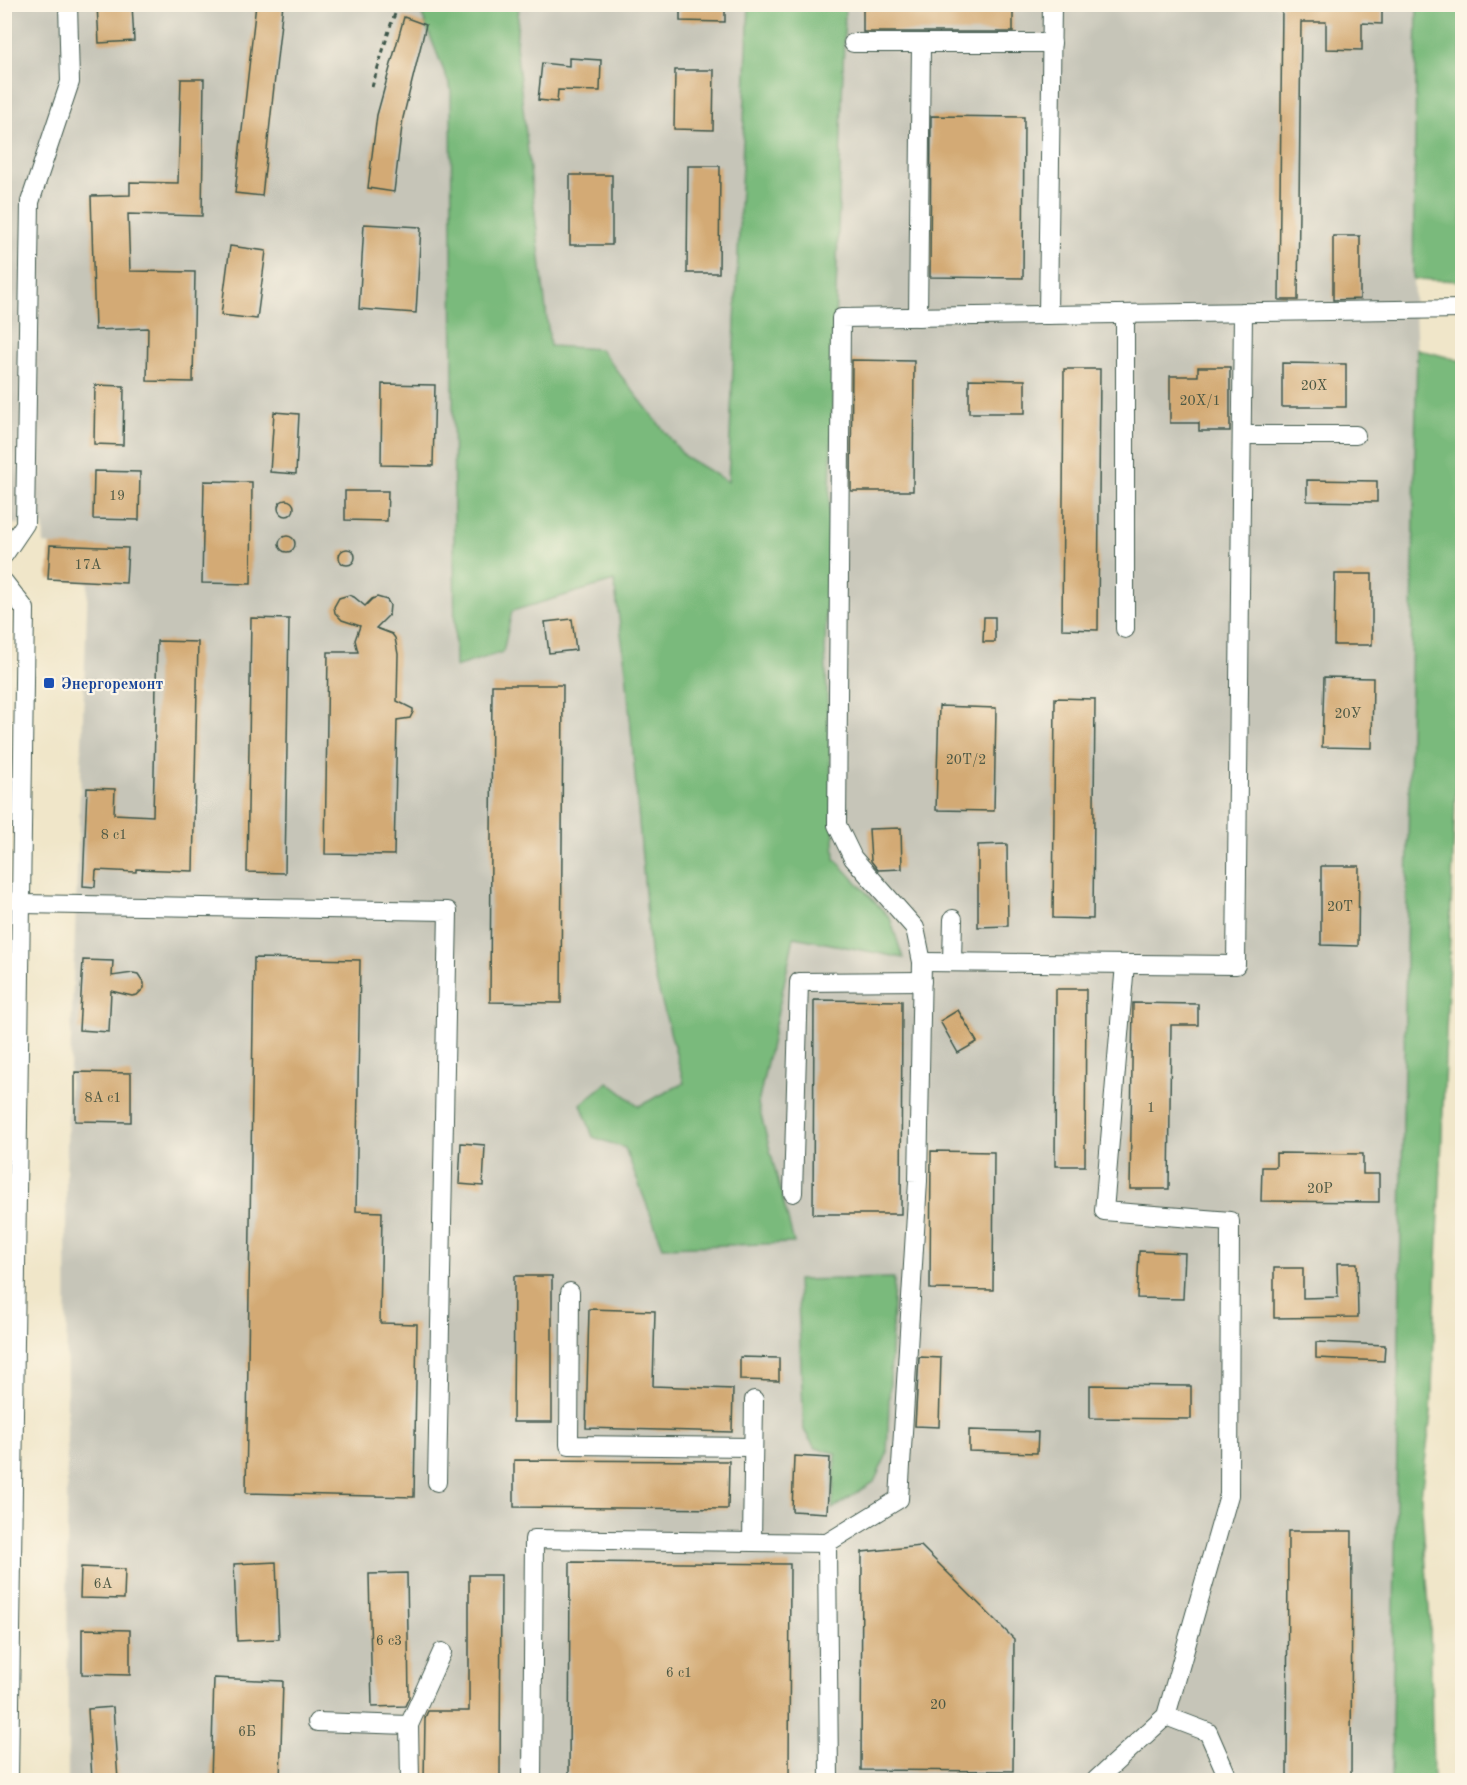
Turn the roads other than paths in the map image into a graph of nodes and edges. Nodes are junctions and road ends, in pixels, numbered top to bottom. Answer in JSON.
{"nodes":[{"id":1,"x":68,"y":4,"type":"edge"},
{"id":2,"x":1052,"y":4,"type":"edge"},
{"id":3,"x":853,"y":43,"type":"dead end"},
{"id":4,"x":921,"y":43,"type":"junction"},
{"id":5,"x":1052,"y":43,"type":"junction"},
{"id":6,"x":1462,"y":309,"type":"edge"},
{"id":7,"x":1243,"y":312,"type":"junction"},
{"id":8,"x":1125,"y":314,"type":"junction"},
{"id":9,"x":1048,"y":315,"type":"junction"},
{"id":10,"x":918,"y":317,"type":"junction"},
{"id":11,"x":1242,"y":435,"type":"junction"},
{"id":12,"x":1356,"y":435,"type":"dead end"},
{"id":13,"x":4,"y":555,"type":"edge"},
{"id":14,"x":4,"y":582,"type":"edge"},
{"id":15,"x":1125,"y":629,"type":"dead end"},
{"id":16,"x":16,"y":914,"type":"edge"},
{"id":17,"x":952,"y":919,"type":"dead end"},
{"id":18,"x":922,"y":962,"type":"junction"},
{"id":19,"x":952,"y":962,"type":"junction"},
{"id":20,"x":1125,"y":964,"type":"junction"},
{"id":21,"x":922,"y":981,"type":"junction"},
{"id":22,"x":793,"y":1192,"type":"dead end"},
{"id":23,"x":10,"y":1285,"type":"edge"},
{"id":24,"x":570,"y":1292,"type":"dead end"},
{"id":25,"x":754,"y":1401,"type":"dead end"},
{"id":26,"x":753,"y":1447,"type":"junction"},
{"id":27,"x":437,"y":1482,"type":"dead end"},
{"id":28,"x":752,"y":1542,"type":"junction"},
{"id":29,"x":827,"y":1543,"type":"junction"},
{"id":30,"x":442,"y":1652,"type":"dead end"},
{"id":31,"x":1166,"y":1716,"type":"junction"},
{"id":32,"x":317,"y":1722,"type":"dead end"},
{"id":33,"x":409,"y":1725,"type":"junction"},
{"id":34,"x":9,"y":1780,"type":"edge"},
{"id":35,"x":410,"y":1780,"type":"edge"},
{"id":36,"x":532,"y":1780,"type":"edge"},
{"id":37,"x":829,"y":1780,"type":"edge"},
{"id":38,"x":1096,"y":1780,"type":"edge"},
{"id":39,"x":1229,"y":1780,"type":"edge"}],
"edges":[{"from":1,"to":13,"type":"street"},
{"from":2,"to":5,"type":"street"},
{"from":3,"to":4,"type":"street"},
{"from":4,"to":5,"type":"street"},
{"from":4,"to":10,"type":"street"},
{"from":5,"to":9,"type":"street"},
{"from":6,"to":7,"type":"street"},
{"from":7,"to":8,"type":"street"},
{"from":7,"to":11,"type":"street"},
{"from":8,"to":9,"type":"street"},
{"from":8,"to":15,"type":"street"},
{"from":9,"to":10,"type":"street"},
{"from":10,"to":18,"type":"street"},
{"from":11,"to":12,"type":"street"},
{"from":11,"to":20,"type":"street"},
{"from":14,"to":16,"type":"street"},
{"from":16,"to":23,"type":"street"},
{"from":16,"to":27,"type":"street"},
{"from":17,"to":19,"type":"street"},
{"from":18,"to":19,"type":"street"},
{"from":18,"to":21,"type":"street"},
{"from":19,"to":20,"type":"street"},
{"from":20,"to":31,"type":"street"},
{"from":21,"to":22,"type":"street"},
{"from":21,"to":29,"type":"street"},
{"from":23,"to":34,"type":"street"},
{"from":24,"to":26,"type":"street"},
{"from":25,"to":26,"type":"street"},
{"from":26,"to":28,"type":"street"},
{"from":28,"to":29,"type":"street"},
{"from":28,"to":36,"type":"street"},
{"from":29,"to":37,"type":"street"},
{"from":30,"to":33,"type":"street"},
{"from":31,"to":38,"type":"street"},
{"from":31,"to":39,"type":"street"},
{"from":32,"to":33,"type":"street"},
{"from":33,"to":35,"type":"street"}]}
